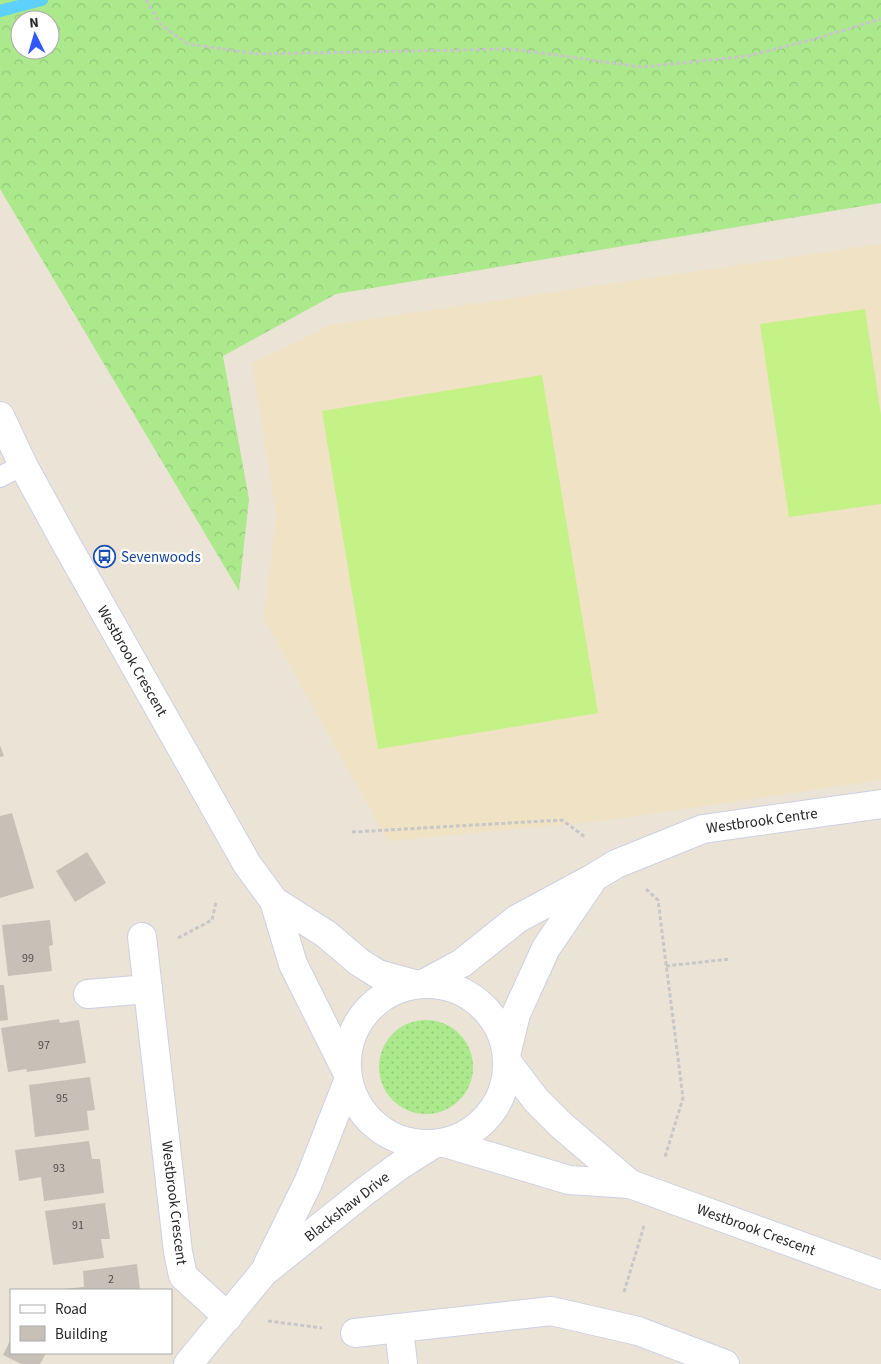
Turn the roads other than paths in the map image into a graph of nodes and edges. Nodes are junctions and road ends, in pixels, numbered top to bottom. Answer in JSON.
{"nodes":[{"id":1,"x":0,"y":416,"type":"edge"},
{"id":2,"x":12,"y":471,"type":"edge"},
{"id":3,"x":881,"y":804,"type":"edge"},
{"id":4,"x":593,"y":878,"type":"junction"},
{"id":5,"x":274,"y":901,"type":"junction"},
{"id":6,"x":143,"y":944,"type":"road end"},
{"id":7,"x":419,"y":984,"type":"junction"},
{"id":8,"x":148,"y":989,"type":"junction"},
{"id":9,"x":88,"y":994,"type":"dead end"},
{"id":10,"x":507,"y":1057,"type":"junction"},
{"id":11,"x":347,"y":1076,"type":"junction"},
{"id":12,"x":438,"y":1144,"type":"junction"},
{"id":13,"x":630,"y":1184,"type":"junction"},
{"id":14,"x":264,"y":1272,"type":"junction"},
{"id":15,"x":881,"y":1275,"type":"edge"},
{"id":16,"x":228,"y":1317,"type":"junction"},
{"id":17,"x":399,"y":1328,"type":"junction"},
{"id":18,"x":354,"y":1333,"type":"road end"},
{"id":19,"x":188,"y":1364,"type":"edge"},
{"id":20,"x":403,"y":1364,"type":"edge"},
{"id":21,"x":725,"y":1364,"type":"edge"}],
"edges":[{"from":1,"to":2,"type":"street","name":"Westbrook Crescent"},
{"from":2,"to":5,"type":"street","name":"Westbrook Crescent"},
{"from":3,"to":4,"type":"street","name":"Westbrook Centre"},
{"from":4,"to":7,"type":"street","name":"Westbrook Centre"},
{"from":4,"to":10,"type":"street","name":"Westbrook Centre"},
{"from":5,"to":7,"type":"street","name":"Westbrook Crescent"},
{"from":5,"to":11,"type":"street","name":"Westbrook Crescent"},
{"from":6,"to":8,"type":"street","name":"Westbrook Crescent"},
{"from":7,"to":10,"type":"street"},
{"from":7,"to":11,"type":"street"},
{"from":8,"to":9,"type":"street"},
{"from":8,"to":16,"type":"street","name":"Westbrook Crescent"},
{"from":10,"to":12,"type":"street"},
{"from":10,"to":13,"type":"street","name":"Westbrook Crescent"},
{"from":11,"to":12,"type":"street"},
{"from":11,"to":14,"type":"street","name":"Blackshaw Drive"},
{"from":12,"to":13,"type":"street","name":"Westbrook Crescent"},
{"from":12,"to":14,"type":"street","name":"Blackshaw Drive"},
{"from":13,"to":15,"type":"street","name":"Westbrook Crescent"},
{"from":14,"to":16,"type":"street","name":"Blackshaw Drive"},
{"from":16,"to":19,"type":"street","name":"Blackshaw Drive"},
{"from":17,"to":18,"type":"street"},
{"from":17,"to":20,"type":"street"},
{"from":17,"to":21,"type":"street"}]}
